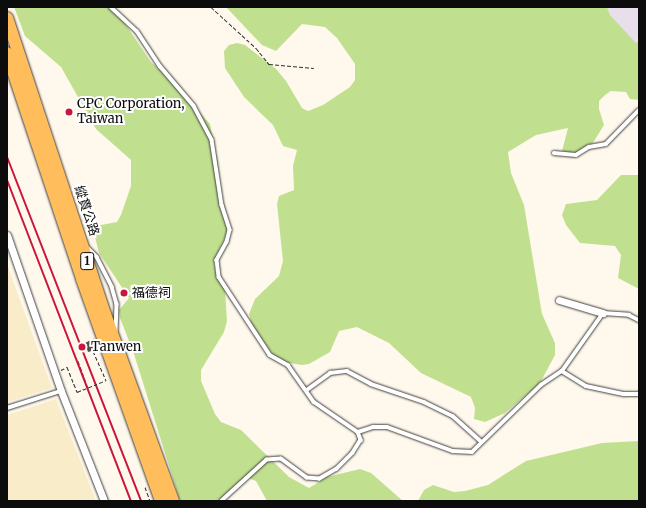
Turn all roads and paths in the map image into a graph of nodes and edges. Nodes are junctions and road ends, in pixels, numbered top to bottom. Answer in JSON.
{"nodes":[{"id":1,"x":111,"y":7,"type":"edge"},
{"id":2,"x":212,"y":7,"type":"edge"},
{"id":3,"x":7,"y":18,"type":"edge"},
{"id":4,"x":7,"y":53,"type":"edge"},
{"id":5,"x":314,"y":68,"type":"dead end"},
{"id":6,"x":639,"y":110,"type":"edge"},
{"id":7,"x":33,"y":114,"type":"junction"},
{"id":8,"x":554,"y":153,"type":"dead end"},
{"id":9,"x":7,"y":235,"type":"edge"},
{"id":10,"x":80,"y":239,"type":"junction"},
{"id":11,"x":559,"y":300,"type":"dead end"},
{"id":12,"x":603,"y":314,"type":"junction"},
{"id":13,"x":101,"y":315,"type":"junction"},
{"id":14,"x":639,"y":320,"type":"edge"},
{"id":15,"x":115,"y":342,"type":"junction"},
{"id":16,"x":93,"y":351,"type":"dead end"},
{"id":17,"x":78,"y":361,"type":"dead end"},
{"id":18,"x":67,"y":367,"type":"dead end"},
{"id":19,"x":562,"y":371,"type":"junction"},
{"id":20,"x":88,"y":388,"type":"junction"},
{"id":21,"x":307,"y":390,"type":"junction"},
{"id":22,"x":61,"y":391,"type":"junction"},
{"id":23,"x":639,"y":394,"type":"edge"},
{"id":24,"x":7,"y":408,"type":"edge"},
{"id":25,"x":358,"y":432,"type":"junction"},
{"id":26,"x":481,"y":441,"type":"junction"},
{"id":27,"x":145,"y":487,"type":"dead end"},
{"id":28,"x":104,"y":501,"type":"edge"},
{"id":29,"x":150,"y":501,"type":"edge"},
{"id":30,"x":161,"y":501,"type":"edge"},
{"id":31,"x":173,"y":501,"type":"edge"},
{"id":32,"x":222,"y":501,"type":"edge"}],
"edges":[{"from":1,"to":21,"type":"lane"},
{"from":2,"to":5,"type":"path"},
{"from":3,"to":7,"type":"main road","name":"縱貫公路","number":"1"},
{"from":4,"to":7,"type":"main road","name":"縱貫公路","number":"1"},
{"from":6,"to":8,"type":"lane"},
{"from":7,"to":10,"type":"main road","name":"縱貫公路","number":"1"},
{"from":7,"to":13,"type":"main road","name":"縱貫公路","number":"1"},
{"from":9,"to":22,"type":"street"},
{"from":10,"to":13,"type":"main road","name":"縱貫公路","number":"1"},
{"from":10,"to":15,"type":"lane"},
{"from":11,"to":12,"type":"street"},
{"from":12,"to":14,"type":"lane"},
{"from":12,"to":19,"type":"lane"},
{"from":13,"to":15,"type":"main road","name":"縱貫公路","number":"1"},
{"from":13,"to":30,"type":"main road","name":"縱貫公路","number":"1"},
{"from":15,"to":31,"type":"main road","name":"縱貫公路","number":"1"},
{"from":16,"to":20,"type":"path","bridge":true},
{"from":17,"to":20,"type":"path"},
{"from":18,"to":20,"type":"path","bridge":true},
{"from":19,"to":23,"type":"lane"},
{"from":19,"to":26,"type":"lane"},
{"from":21,"to":25,"type":"lane"},
{"from":21,"to":26,"type":"lane"},
{"from":22,"to":24,"type":"lane"},
{"from":22,"to":28,"type":"street"},
{"from":25,"to":26,"type":"lane"},
{"from":25,"to":32,"type":"lane"},
{"from":27,"to":29,"type":"path"}]}
